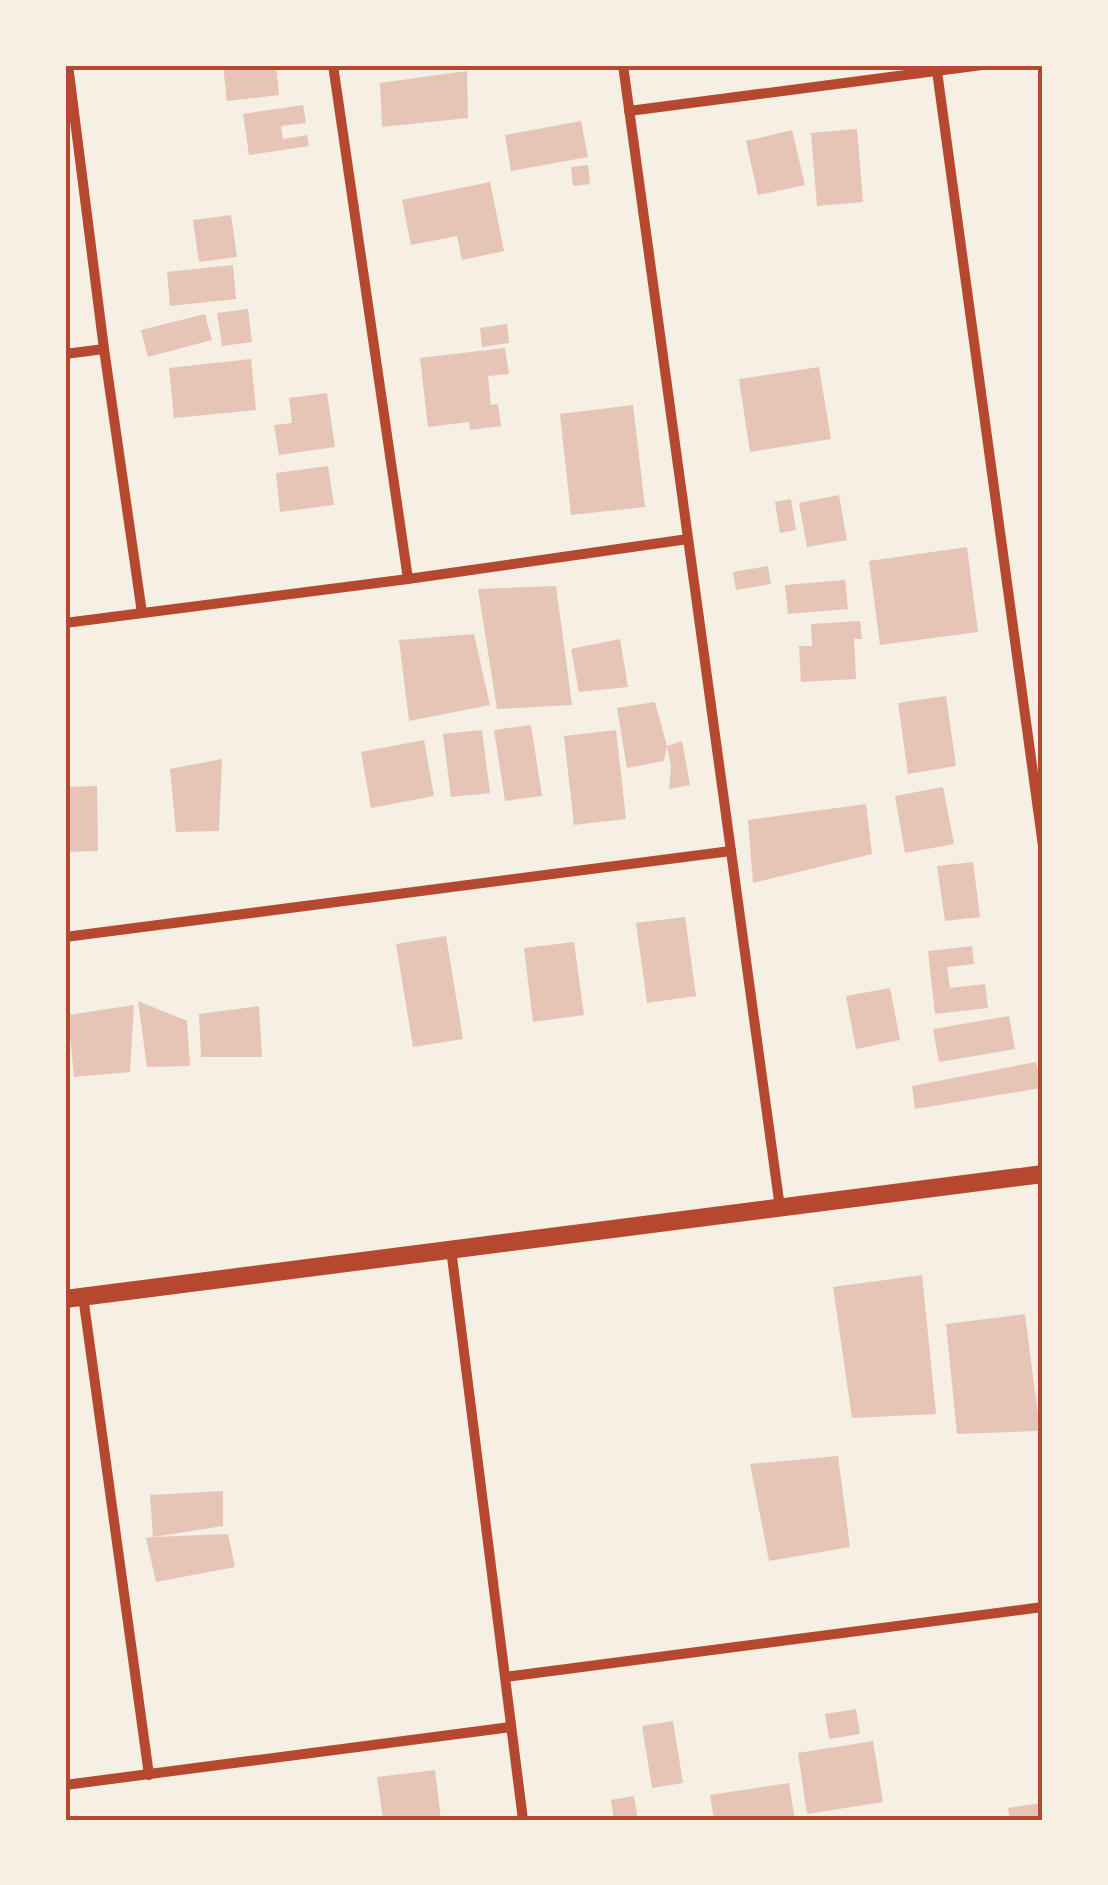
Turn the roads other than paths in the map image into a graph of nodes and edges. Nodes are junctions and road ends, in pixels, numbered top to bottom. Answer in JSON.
{"nodes":[{"id":1,"x":68,"y":65,"type":"edge"},
{"id":2,"x":333,"y":65,"type":"edge"},
{"id":3,"x":623,"y":65,"type":"edge"},
{"id":4,"x":982,"y":65,"type":"edge"},
{"id":5,"x":938,"y":71,"type":"junction"},
{"id":6,"x":629,"y":111,"type":"junction"},
{"id":7,"x":104,"y":349,"type":"junction"},
{"id":8,"x":65,"y":354,"type":"edge"},
{"id":9,"x":688,"y":539,"type":"junction"},
{"id":10,"x":408,"y":580,"type":"junction"},
{"id":11,"x":142,"y":613,"type":"junction"},
{"id":12,"x":65,"y":623,"type":"edge"},
{"id":13,"x":1043,"y":846,"type":"edge"},
{"id":14,"x":731,"y":851,"type":"junction"},
{"id":15,"x":65,"y":936,"type":"edge"},
{"id":16,"x":1043,"y":1174,"type":"edge"},
{"id":17,"x":780,"y":1208,"type":"junction"},
{"id":18,"x":451,"y":1249,"type":"junction"},
{"id":19,"x":74,"y":1298,"type":"edge"},
{"id":20,"x":1043,"y":1607,"type":"edge"},
{"id":21,"x":505,"y":1677,"type":"junction"},
{"id":22,"x":511,"y":1727,"type":"junction"},
{"id":23,"x":148,"y":1774,"type":"junction"},
{"id":24,"x":65,"y":1786,"type":"edge"},
{"id":25,"x":523,"y":1820,"type":"edge"}],
"edges":[{"from":1,"to":7,"type":"street"},
{"from":2,"to":10,"type":"street"},
{"from":3,"to":6,"type":"street"},
{"from":4,"to":5,"type":"street"},
{"from":5,"to":6,"type":"street"},
{"from":5,"to":13,"type":"street"},
{"from":6,"to":9,"type":"street"},
{"from":7,"to":8,"type":"street"},
{"from":7,"to":11,"type":"street"},
{"from":9,"to":10,"type":"street"},
{"from":9,"to":14,"type":"street"},
{"from":10,"to":11,"type":"street"},
{"from":11,"to":12,"type":"street"},
{"from":14,"to":15,"type":"street"},
{"from":14,"to":17,"type":"street"},
{"from":16,"to":17,"type":"street"},
{"from":17,"to":18,"type":"street"},
{"from":18,"to":19,"type":"street"},
{"from":18,"to":21,"type":"street"},
{"from":19,"to":23,"type":"street"},
{"from":20,"to":21,"type":"street"},
{"from":21,"to":22,"type":"street"},
{"from":22,"to":23,"type":"street"},
{"from":22,"to":25,"type":"street"},
{"from":23,"to":24,"type":"street"}]}
